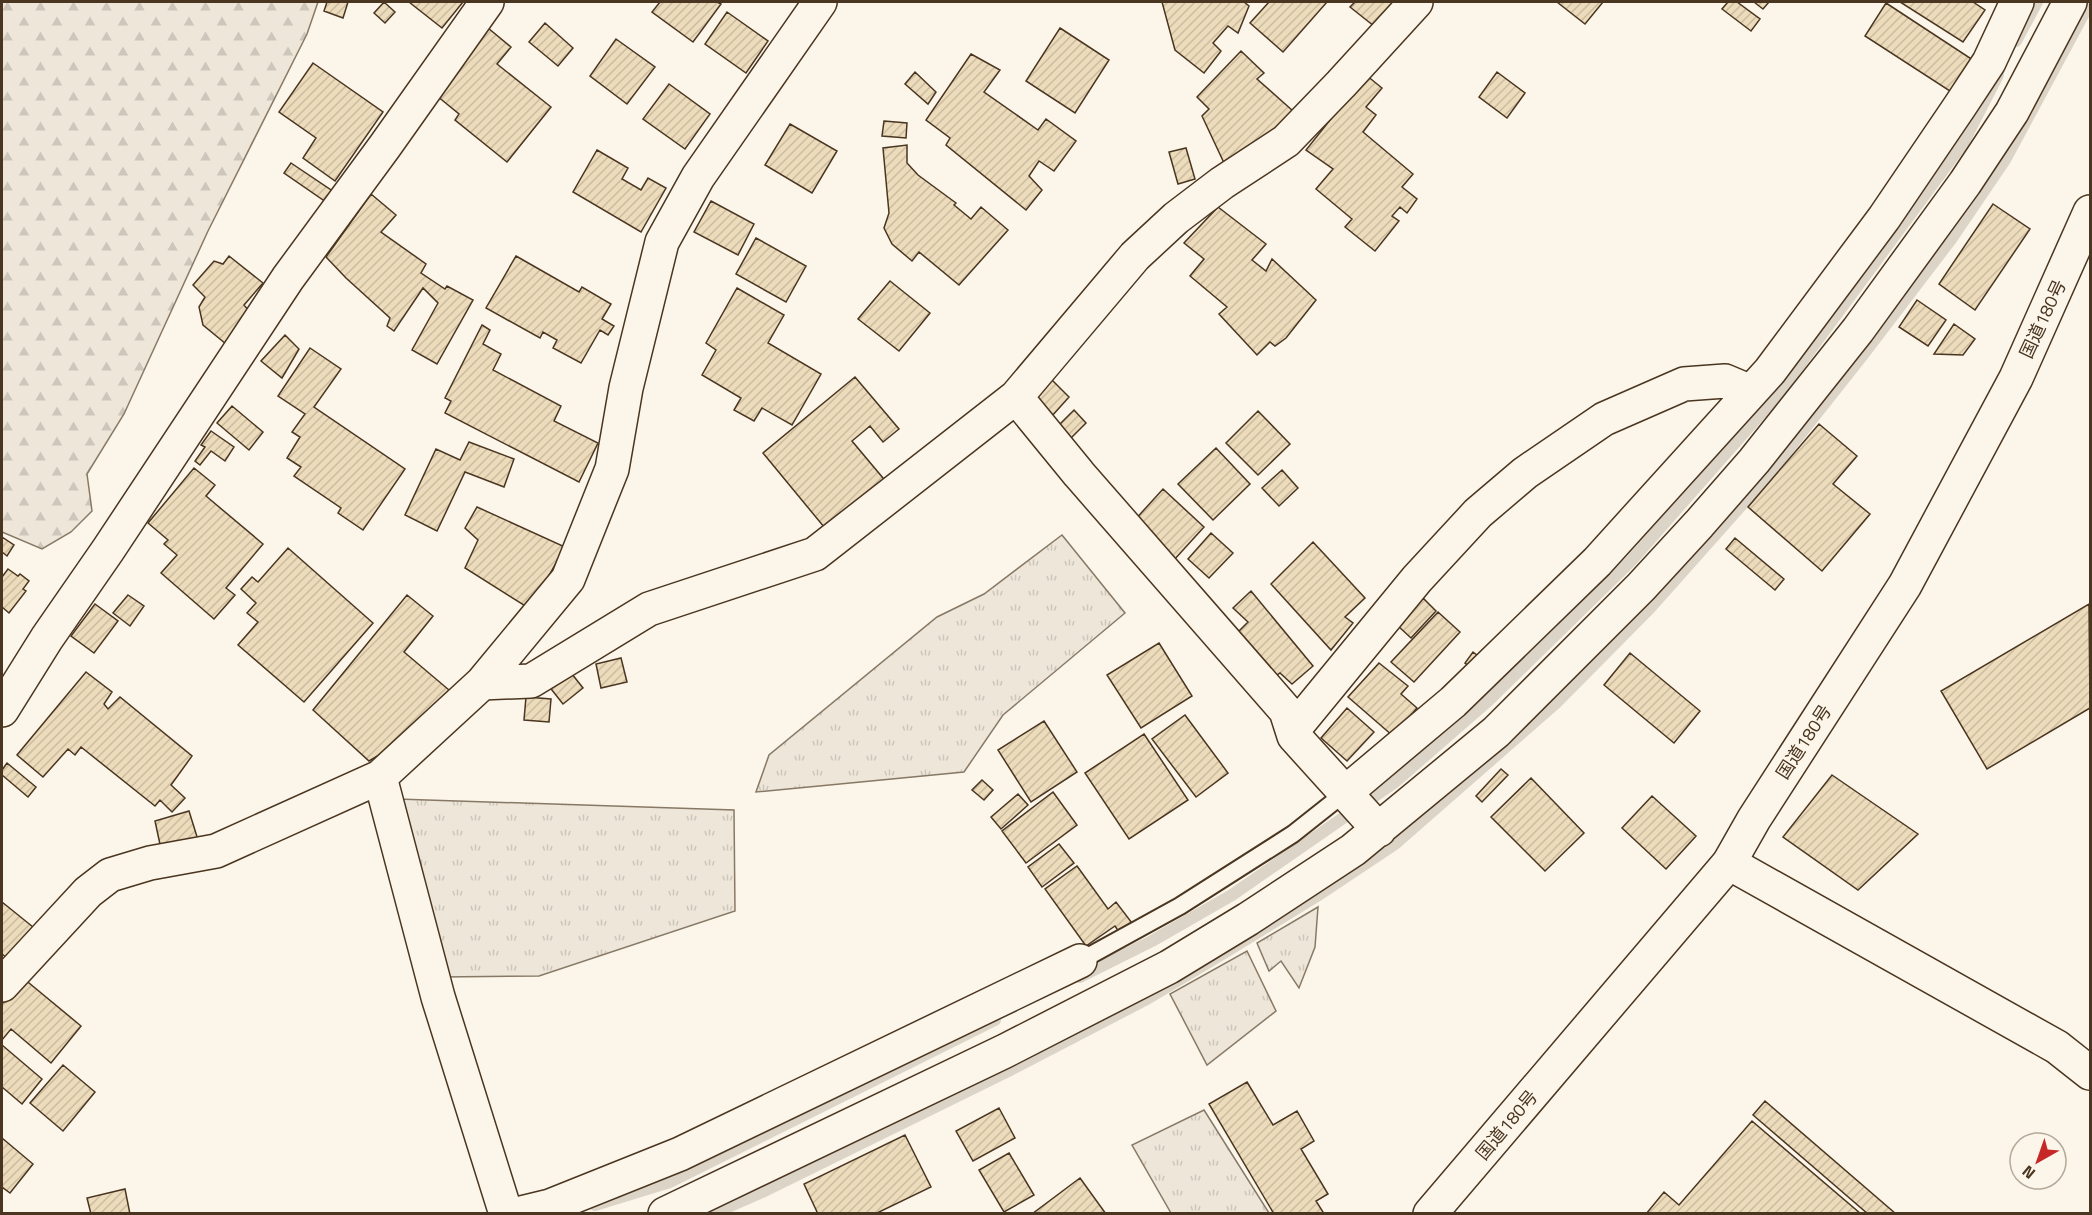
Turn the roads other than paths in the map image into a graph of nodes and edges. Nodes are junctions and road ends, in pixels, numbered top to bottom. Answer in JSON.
{"nodes":[{"id":1,"x":487,"y":2,"type":"edge"},
{"id":2,"x":819,"y":2,"type":"edge"},
{"id":3,"x":1416,"y":2,"type":"edge"},
{"id":4,"x":2017,"y":2,"type":"edge"},
{"id":5,"x":2076,"y":10,"type":"edge"},
{"id":6,"x":2091,"y":212,"type":"edge"},
{"id":7,"x":1751,"y":392,"type":"junction"},
{"id":8,"x":1016,"y":397,"type":"junction"},
{"id":9,"x":482,"y":683,"type":"junction"},
{"id":10,"x":2,"y":710,"type":"edge"},
{"id":11,"x":1293,"y":729,"type":"junction"},
{"id":12,"x":380,"y":777,"type":"junction"},
{"id":13,"x":1361,"y":810,"type":"junction"},
{"id":14,"x":1729,"y":864,"type":"junction"},
{"id":15,"x":1080,"y":961,"type":"joint"},
{"id":16,"x":2,"y":985,"type":"edge"},
{"id":17,"x":2091,"y":1073,"type":"edge"},
{"id":18,"x":506,"y":1214,"type":"edge"},
{"id":19,"x":517,"y":1214,"type":"edge"},
{"id":20,"x":665,"y":1214,"type":"edge"},
{"id":21,"x":1430,"y":1214,"type":"edge"}],
"edges":[{"from":1,"to":10,"type":"main road"},
{"from":2,"to":9,"type":"main road"},
{"from":3,"to":8,"type":"main road"},
{"from":4,"to":7,"type":"main road"},
{"from":5,"to":13,"type":"main road"},
{"from":6,"to":14,"type":"main road","name":"国道180号"},
{"from":7,"to":11,"type":"main road"},
{"from":7,"to":13,"type":"main road"},
{"from":8,"to":9,"type":"main road"},
{"from":8,"to":11,"type":"main road"},
{"from":9,"to":12,"type":"main road"},
{"from":11,"to":13,"type":"main road"},
{"from":12,"to":16,"type":"main road"},
{"from":12,"to":18,"type":"main road"},
{"from":13,"to":15,"type":"lane"},
{"from":13,"to":20,"type":"main road"},
{"from":14,"to":17,"type":"main road"},
{"from":14,"to":21,"type":"main road","name":"国道180号"},
{"from":15,"to":19,"type":"main road"}]}
